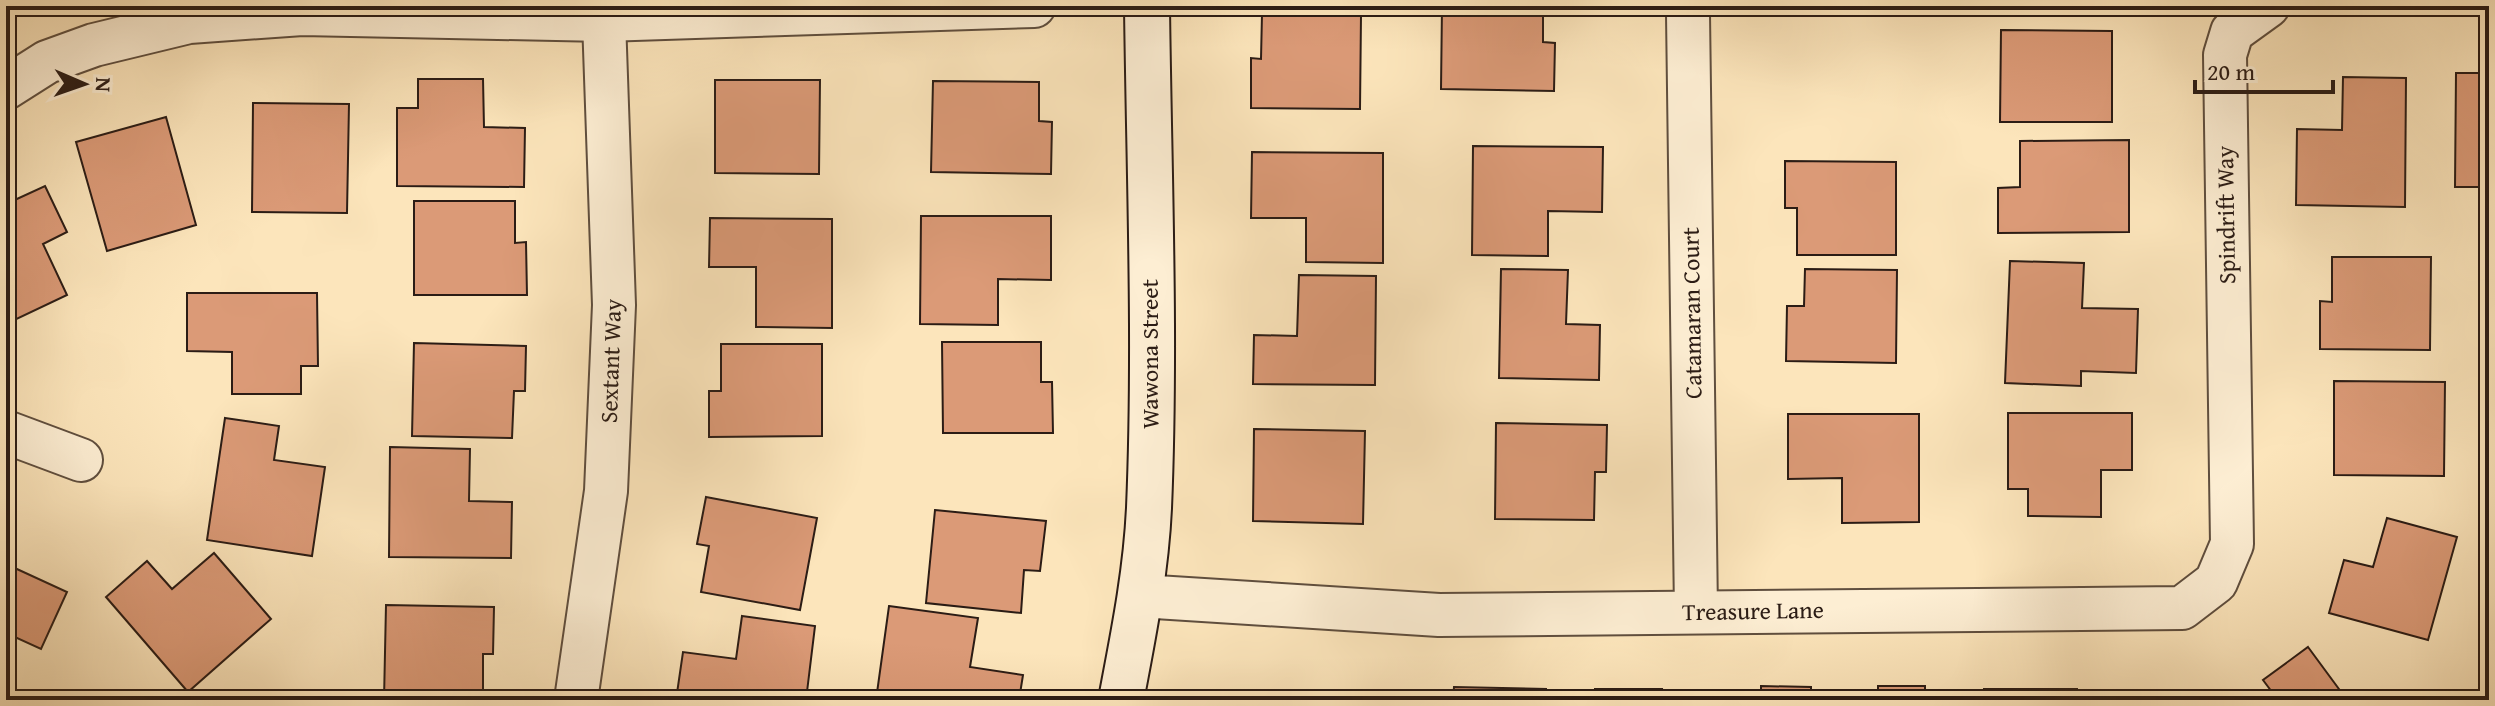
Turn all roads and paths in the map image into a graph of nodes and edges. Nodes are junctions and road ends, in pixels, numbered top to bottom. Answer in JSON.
{"nodes":[{"id":1,"x":1034,"y":6,"type":"edge"},
{"id":2,"x":1147,"y":6,"type":"edge"},
{"id":3,"x":2268,"y":6,"type":"edge"},
{"id":4,"x":1688,"y":14,"type":"dead end"},
{"id":5,"x":604,"y":20,"type":"junction"},
{"id":6,"x":6,"y":88,"type":"edge"},
{"id":7,"x":6,"y":432,"type":"edge"},
{"id":8,"x":2230,"y":443,"type":"joint"},
{"id":9,"x":81,"y":460,"type":"dead end"},
{"id":10,"x":1140,"y":596,"type":"junction"},
{"id":11,"x":1696,"y":612,"type":"junction"},
{"id":12,"x":576,"y":700,"type":"edge"},
{"id":13,"x":1121,"y":700,"type":"edge"}],
"edges":[{"from":1,"to":5,"type":"street"},
{"from":2,"to":10,"type":"street","name":"Wawona Street"},
{"from":3,"to":8,"type":"street","name":"Spindrift Way"},
{"from":4,"to":11,"type":"street","name":"Catamaran Court"},
{"from":5,"to":6,"type":"street"},
{"from":5,"to":12,"type":"street","name":"Sextant Way"},
{"from":7,"to":9,"type":"street"},
{"from":8,"to":11,"type":"street","name":"Treasure Lane"},
{"from":10,"to":11,"type":"street","name":"Treasure Lane"},
{"from":10,"to":13,"type":"street","name":"Wawona Street"}]}
